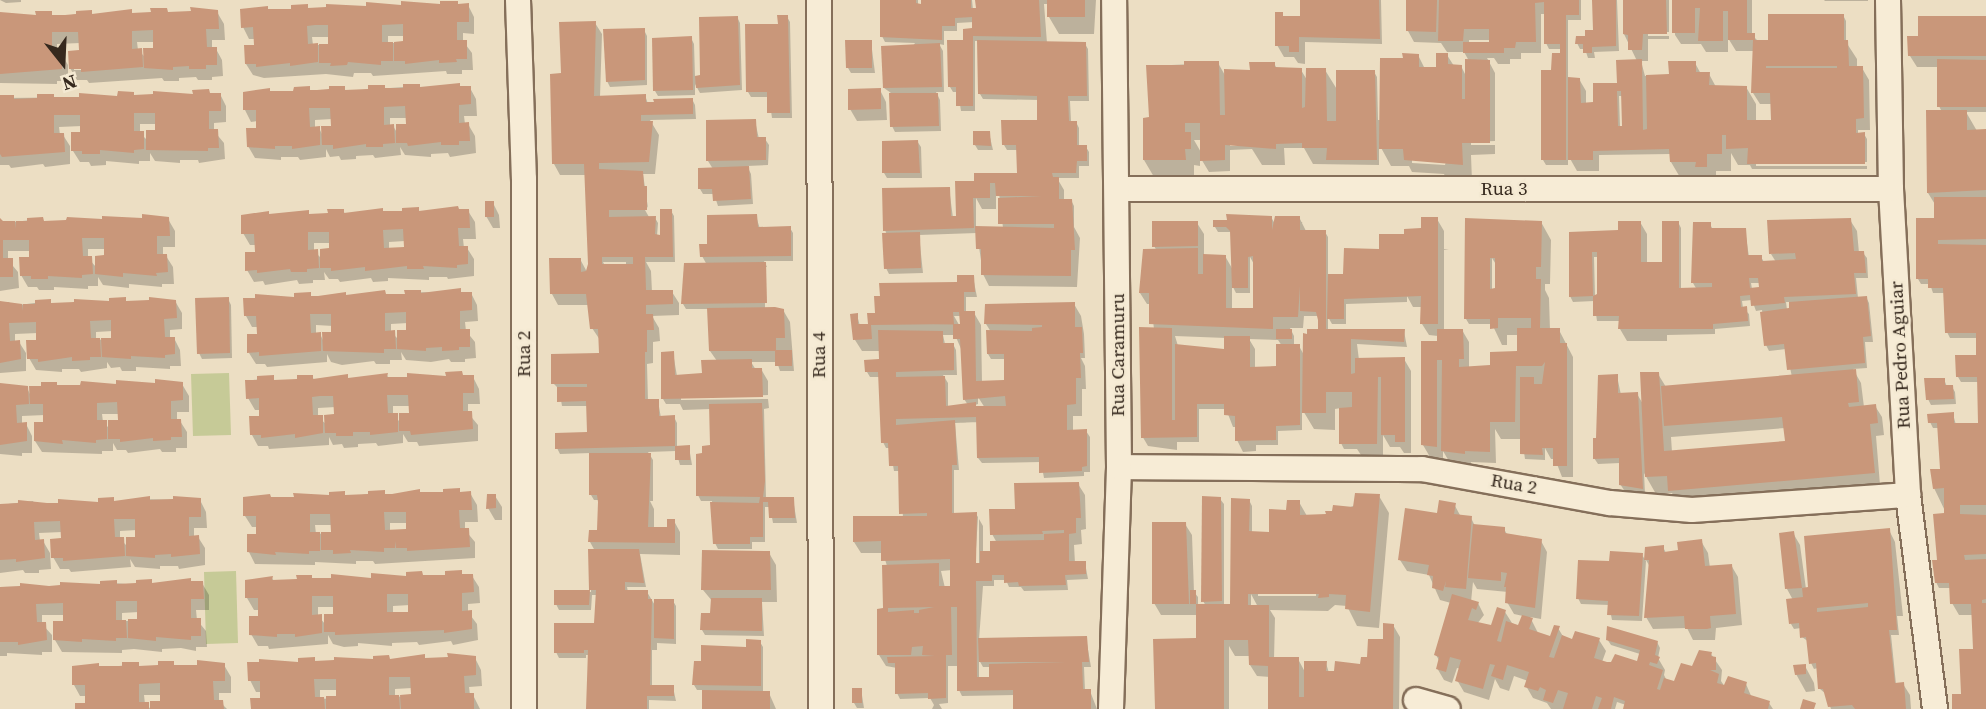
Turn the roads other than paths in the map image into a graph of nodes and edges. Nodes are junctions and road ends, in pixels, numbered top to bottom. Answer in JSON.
{"nodes":[{"id":1,"x":518,"y":0,"type":"edge"},
{"id":2,"x":819,"y":0,"type":"edge"},
{"id":3,"x":1114,"y":0,"type":"edge"},
{"id":4,"x":1888,"y":0,"type":"edge"},
{"id":5,"x":1117,"y":189,"type":"junction"},
{"id":6,"x":1891,"y":189,"type":"junction"},
{"id":7,"x":1119,"y":467,"type":"junction"},
{"id":8,"x":1908,"y":495,"type":"junction"},
{"id":9,"x":1416,"y":700,"type":"dead end"},
{"id":10,"x":524,"y":709,"type":"edge"},
{"id":11,"x":821,"y":709,"type":"edge"},
{"id":12,"x":1111,"y":709,"type":"edge"},
{"id":13,"x":1448,"y":709,"type":"edge"},
{"id":14,"x":1935,"y":709,"type":"edge"}],
"edges":[{"from":1,"to":10,"type":"street","name":"Rua 2"},
{"from":2,"to":11,"type":"street","name":"Rua 4"},
{"from":3,"to":5,"type":"street","name":"Rua Caramuru"},
{"from":4,"to":6,"type":"street","name":"Rua Pedro Aguiar"},
{"from":5,"to":6,"type":"street","name":"Rua 3"},
{"from":5,"to":7,"type":"street","name":"Rua Caramuru"},
{"from":6,"to":8,"type":"street","name":"Rua Pedro Aguiar"},
{"from":7,"to":8,"type":"street","name":"Rua 2"},
{"from":7,"to":12,"type":"street","name":"Rua Caramuru"},
{"from":8,"to":14,"type":"street","name":"Rua Pedro Aguiar"},
{"from":9,"to":13,"type":"street"}]}
